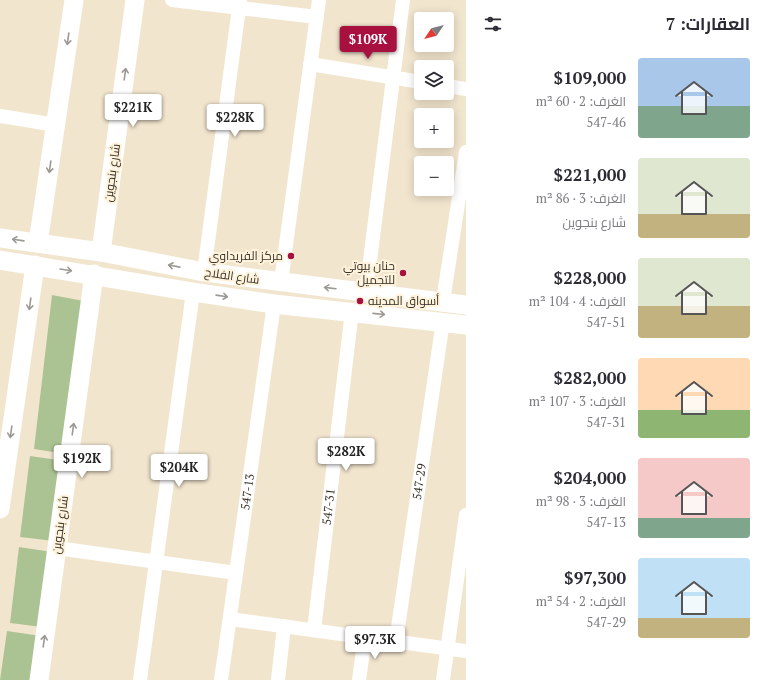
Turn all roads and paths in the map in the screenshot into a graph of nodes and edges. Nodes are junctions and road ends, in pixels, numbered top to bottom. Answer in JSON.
{"nodes":[{"id":1,"x":74,"y":0,"type":"edge"},
{"id":2,"x":136,"y":0,"type":"edge"},
{"id":3,"x":172,"y":0,"type":"edge"},
{"id":4,"x":319,"y":0,"type":"edge"},
{"id":5,"x":403,"y":0,"type":"edge"},
{"id":6,"x":239,"y":4,"type":"edge"},
{"id":7,"x":317,"y":17,"type":"junction"},
{"id":8,"x":310,"y":64,"type":"junction"},
{"id":9,"x":393,"y":77,"type":"junction"},
{"id":10,"x":414,"y":81,"type":"edge"},
{"id":11,"x":454,"y":87,"type":"edge"},
{"id":12,"x":466,"y":89,"type":"edge"},
{"id":13,"x":0,"y":116,"type":"edge"},
{"id":14,"x":56,"y":125,"type":"junction"},
{"id":15,"x":466,"y":152,"type":"edge"},
{"id":16,"x":464,"y":181,"type":"edge"},
{"id":17,"x":0,"y":238,"type":"edge"},
{"id":18,"x":38,"y":243,"type":"junction"},
{"id":19,"x":101,"y":252,"type":"junction"},
{"id":20,"x":0,"y":260,"type":"edge"},
{"id":21,"x":35,"y":265,"type":"junction"},
{"id":22,"x":204,"y":272,"type":"junction"},
{"id":23,"x":94,"y":274,"type":"junction"},
{"id":24,"x":281,"y":282,"type":"junction"},
{"id":25,"x":193,"y":292,"type":"junction"},
{"id":26,"x":366,"y":292,"type":"junction"},
{"id":27,"x":443,"y":301,"type":"junction"},
{"id":28,"x":274,"y":304,"type":"junction"},
{"id":29,"x":466,"y":305,"type":"edge"},
{"id":30,"x":352,"y":311,"type":"junction"},
{"id":31,"x":443,"y":321,"type":"junction"},
{"id":32,"x":466,"y":325,"type":"edge"},
{"id":33,"x":0,"y":509,"type":"edge"},
{"id":34,"x":466,"y":515,"type":"edge"},
{"id":35,"x":57,"y":548,"type":"junction"},
{"id":36,"x":156,"y":564,"type":"junction"},
{"id":37,"x":236,"y":574,"type":"junction"},
{"id":38,"x":230,"y":619,"type":"junction"},
{"id":39,"x":284,"y":626,"type":"junction"},
{"id":40,"x":314,"y":630,"type":"junction"},
{"id":41,"x":364,"y":637,"type":"junction"},
{"id":42,"x":396,"y":642,"type":"junction"},
{"id":43,"x":447,"y":648,"type":"junction"},
{"id":44,"x":466,"y":651,"type":"edge"},
{"id":45,"x":39,"y":680,"type":"edge"},
{"id":46,"x":140,"y":680,"type":"edge"},
{"id":47,"x":221,"y":680,"type":"edge"},
{"id":48,"x":278,"y":680,"type":"edge"},
{"id":49,"x":360,"y":680,"type":"edge"},
{"id":50,"x":443,"y":680,"type":"edge"}],
"edges":[{"from":1,"to":14,"type":"street","one_way":true},
{"from":19,"to":2,"type":"street","name":"شارع بنجوين","one_way":true},
{"from":3,"to":6,"type":"street"},
{"from":4,"to":7,"type":"street"},
{"from":5,"to":9,"type":"street"},
{"from":6,"to":7,"type":"street"},
{"from":6,"to":22,"type":"street"},
{"from":7,"to":8,"type":"street"},
{"from":8,"to":9,"type":"street"},
{"from":8,"to":24,"type":"street"},
{"from":9,"to":10,"type":"street"},
{"from":9,"to":26,"type":"street"},
{"from":11,"to":12,"type":"street"},
{"from":13,"to":14,"type":"street"},
{"from":14,"to":18,"type":"street","one_way":true},
{"from":15,"to":16,"type":"street"},
{"from":16,"to":27,"type":"street"},
{"from":18,"to":17,"type":"street","name":"شارع الفلاح","one_way":true},
{"from":18,"to":19,"type":"street","name":"شارع الفلاح"},
{"from":22,"to":19,"type":"street","name":"شارع الفلاح","one_way":true},
{"from":20,"to":21,"type":"street","name":"شارع الفلاح"},
{"from":21,"to":23,"type":"street","name":"شارع الفلاح","one_way":true},
{"from":21,"to":33,"type":"street","one_way":true},
{"from":22,"to":24,"type":"street","name":"شارع الفلاح"},
{"from":23,"to":25,"type":"street","name":"شارع الفلاح"},
{"from":35,"to":23,"type":"street","name":"شارع بنجوين","one_way":true},
{"from":26,"to":24,"type":"street","name":"شارع الفلاح","one_way":true},
{"from":25,"to":28,"type":"street","name":"شارع الفلاح","one_way":true},
{"from":25,"to":36,"type":"street"},
{"from":26,"to":27,"type":"street","name":"شارع الفلاح"},
{"from":27,"to":29,"type":"street","name":"شارع الفلاح"},
{"from":28,"to":30,"type":"street","name":"شارع الفلاح"},
{"from":28,"to":37,"type":"street","name":"547-13"},
{"from":30,"to":31,"type":"street","name":"شارع الفلاح","one_way":true},
{"from":30,"to":40,"type":"street","name":"547-31"},
{"from":31,"to":32,"type":"street","name":"شارع الفلاح"},
{"from":31,"to":42,"type":"street","name":"547-29"},
{"from":34,"to":43,"type":"street"},
{"from":35,"to":36,"type":"street"},
{"from":45,"to":35,"type":"street","name":"شارع بنجوين","one_way":true},
{"from":36,"to":37,"type":"street"},
{"from":36,"to":46,"type":"street"},
{"from":37,"to":38,"type":"street","name":"547-13"},
{"from":38,"to":39,"type":"street"},
{"from":38,"to":47,"type":"street","name":"547-13"},
{"from":39,"to":40,"type":"street"},
{"from":39,"to":48,"type":"street"},
{"from":40,"to":41,"type":"street"},
{"from":41,"to":42,"type":"street"},
{"from":41,"to":49,"type":"street"},
{"from":42,"to":43,"type":"street"},
{"from":43,"to":44,"type":"street"},
{"from":43,"to":50,"type":"street"}]}
